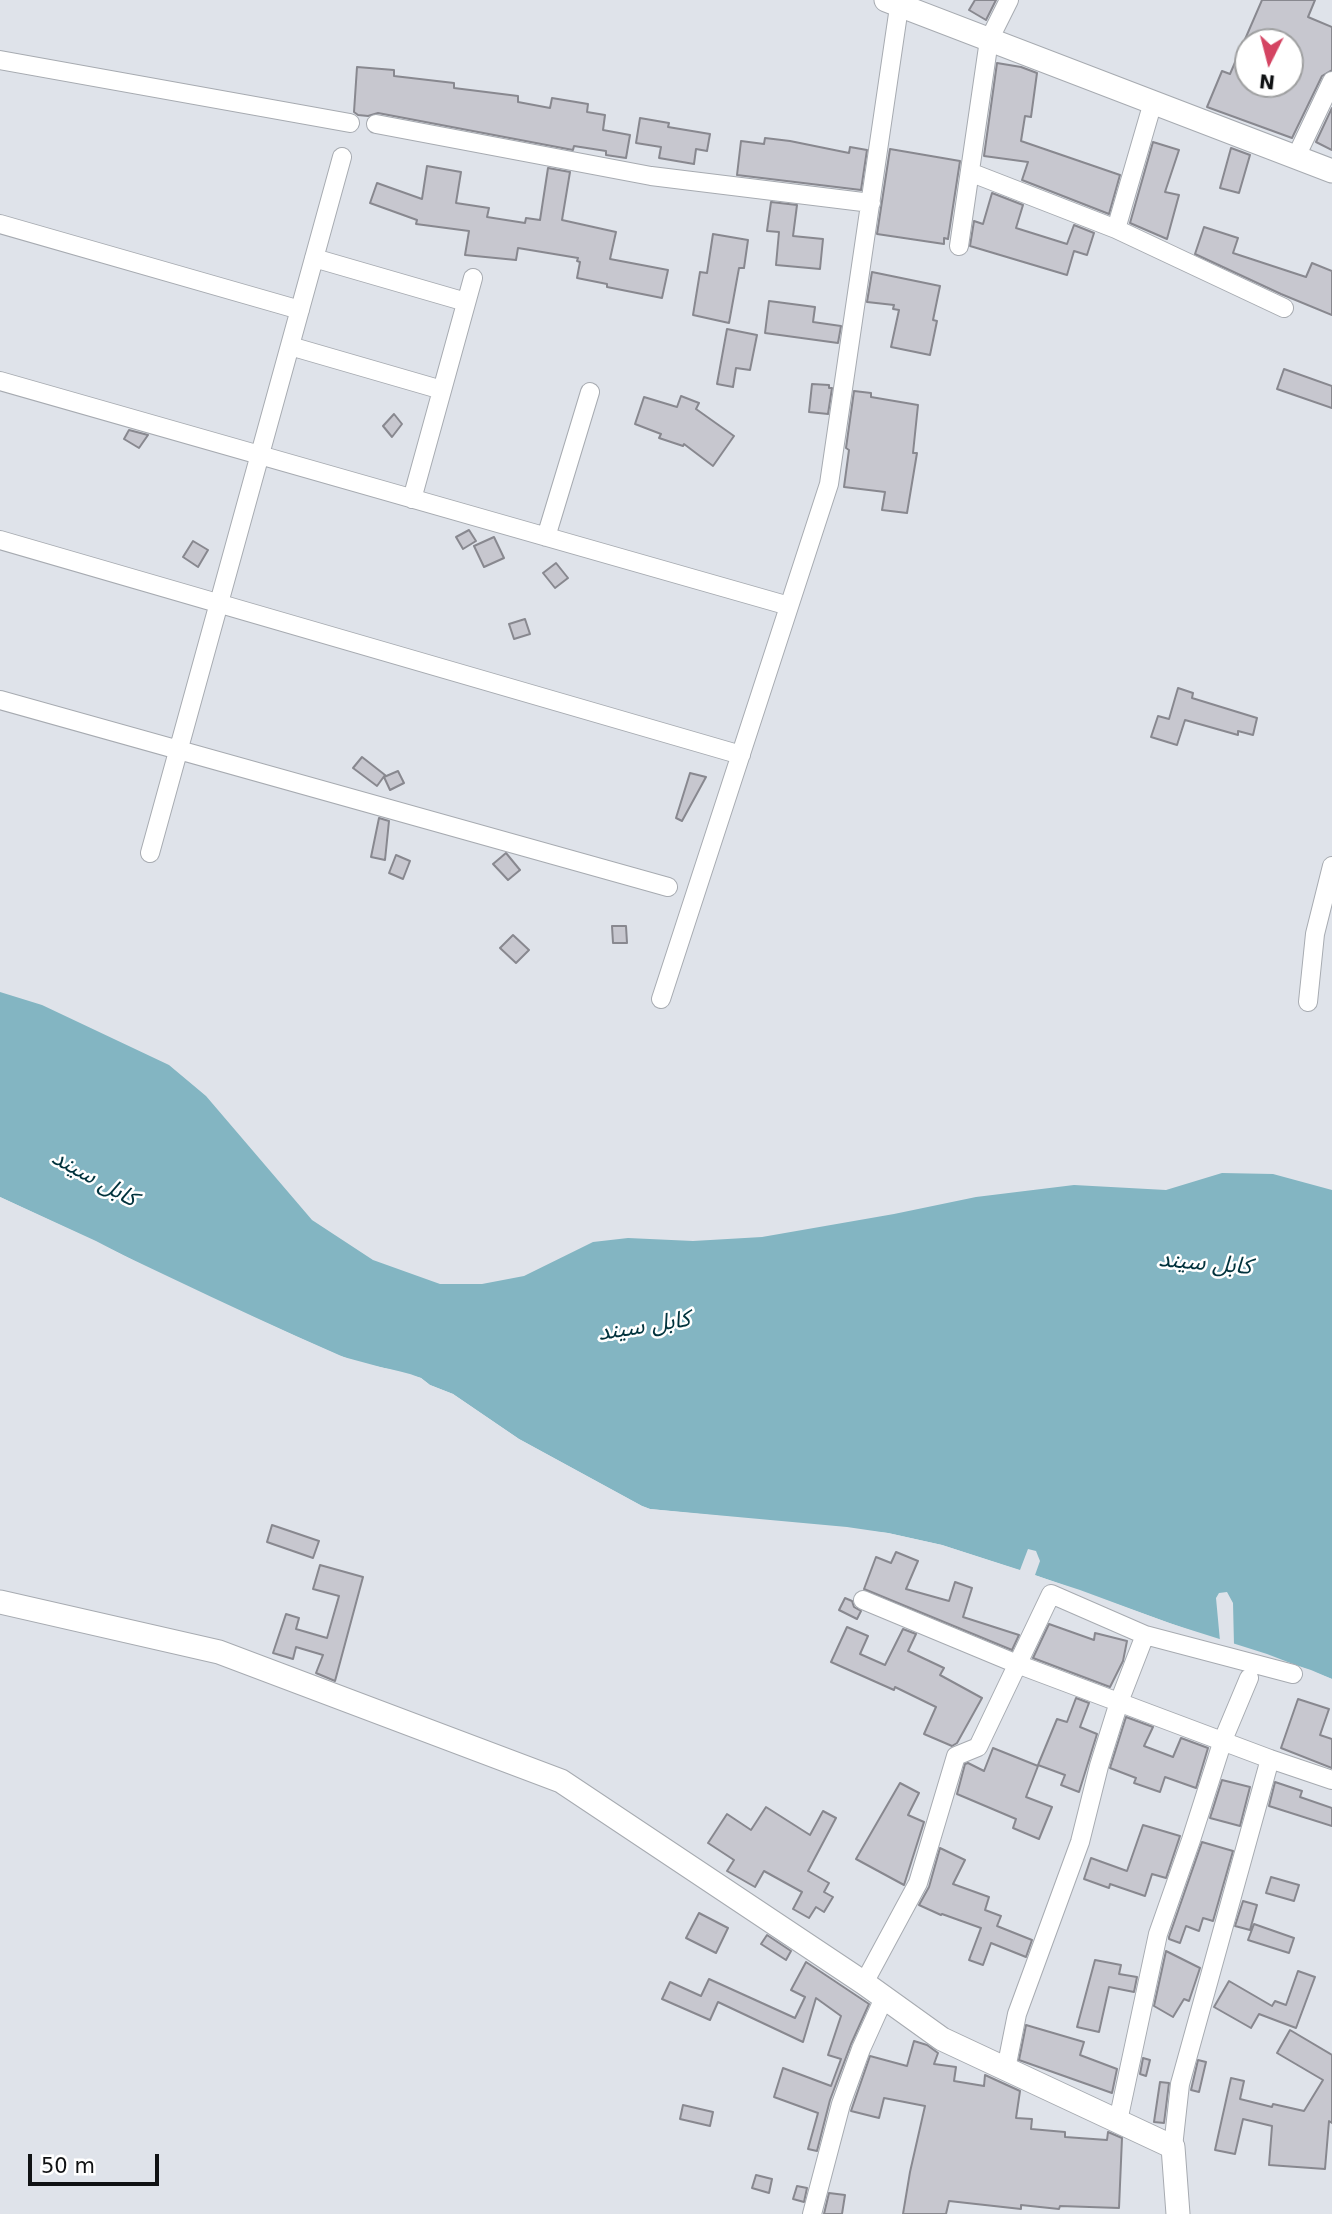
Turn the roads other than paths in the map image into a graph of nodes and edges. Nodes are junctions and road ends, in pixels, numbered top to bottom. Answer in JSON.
{"nodes":[{"id":1,"x":1009,"y":0,"type":"edge"},
{"id":2,"x":893,"y":4,"type":"edge"},
{"id":3,"x":989,"y":40,"type":"junction"},
{"id":4,"x":0,"y":60,"type":"edge"},
{"id":5,"x":1332,"y":81,"type":"edge"},
{"id":6,"x":1153,"y":102,"type":"junction"},
{"id":7,"x":350,"y":123,"type":"dead end"},
{"id":8,"x":376,"y":124,"type":"dead end"},
{"id":9,"x":342,"y":157,"type":"dead end"},
{"id":10,"x":1296,"y":157,"type":"junction"},
{"id":11,"x":1332,"y":171,"type":"edge"},
{"id":12,"x":972,"y":173,"type":"junction"},
{"id":13,"x":871,"y":203,"type":"junction"},
{"id":14,"x":0,"y":224,"type":"edge"},
{"id":15,"x":1116,"y":229,"type":"junction"},
{"id":16,"x":959,"y":246,"type":"dead end"},
{"id":17,"x":314,"y":258,"type":"junction"},
{"id":18,"x":473,"y":278,"type":"dead end"},
{"id":19,"x":466,"y":302,"type":"junction"},
{"id":20,"x":1284,"y":308,"type":"dead end"},
{"id":21,"x":300,"y":310,"type":"junction"},
{"id":22,"x":290,"y":346,"type":"junction"},
{"id":23,"x":0,"y":381,"type":"edge"},
{"id":24,"x":442,"y":390,"type":"junction"},
{"id":25,"x":590,"y":392,"type":"dead end"},
{"id":26,"x":260,"y":455,"type":"junction"},
{"id":27,"x":412,"y":499,"type":"junction"},
{"id":28,"x":546,"y":537,"type":"junction"},
{"id":29,"x":0,"y":540,"type":"edge"},
{"id":30,"x":219,"y":603,"type":"junction"},
{"id":31,"x":789,"y":606,"type":"junction"},
{"id":32,"x":0,"y":700,"type":"edge"},
{"id":33,"x":178,"y":750,"type":"junction"},
{"id":34,"x":741,"y":755,"type":"junction"},
{"id":35,"x":150,"y":853,"type":"dead end"},
{"id":36,"x":1332,"y":866,"type":"edge"},
{"id":37,"x":668,"y":887,"type":"dead end"},
{"id":38,"x":661,"y":999,"type":"dead end"},
{"id":39,"x":1308,"y":1002,"type":"dead end"},
{"id":40,"x":863,"y":1600,"type":"dead end"},
{"id":41,"x":0,"y":1602,"type":"edge"},
{"id":42,"x":1145,"y":1635,"type":"junction"},
{"id":43,"x":1017,"y":1664,"type":"junction"},
{"id":44,"x":1293,"y":1674,"type":"dead end"},
{"id":45,"x":1249,"y":1678,"type":"dead end"},
{"id":46,"x":1119,"y":1702,"type":"junction"},
{"id":47,"x":1223,"y":1741,"type":"junction"},
{"id":48,"x":1269,"y":1759,"type":"junction"},
{"id":49,"x":1332,"y":1780,"type":"edge"},
{"id":50,"x":864,"y":1983,"type":"junction"},
{"id":51,"x":884,"y":1998,"type":"junction"},
{"id":52,"x":1006,"y":2069,"type":"junction"},
{"id":53,"x":1118,"y":2121,"type":"junction"},
{"id":54,"x":1173,"y":2147,"type":"junction"},
{"id":55,"x":812,"y":2214,"type":"edge"},
{"id":56,"x":1178,"y":2214,"type":"edge"}],
"edges":[{"from":1,"to":3,"type":"street"},
{"from":2,"to":3,"type":"street"},
{"from":2,"to":13,"type":"street"},
{"from":3,"to":6,"type":"street"},
{"from":3,"to":12,"type":"street"},
{"from":4,"to":7,"type":"street"},
{"from":5,"to":10,"type":"street"},
{"from":6,"to":10,"type":"street"},
{"from":6,"to":15,"type":"street"},
{"from":8,"to":13,"type":"street"},
{"from":9,"to":17,"type":"street"},
{"from":10,"to":11,"type":"street"},
{"from":12,"to":15,"type":"street"},
{"from":12,"to":16,"type":"street"},
{"from":13,"to":31,"type":"street"},
{"from":14,"to":21,"type":"street"},
{"from":15,"to":20,"type":"street"},
{"from":17,"to":19,"type":"street"},
{"from":17,"to":21,"type":"street"},
{"from":18,"to":19,"type":"street"},
{"from":19,"to":24,"type":"street"},
{"from":21,"to":22,"type":"street"},
{"from":22,"to":24,"type":"street"},
{"from":22,"to":26,"type":"street"},
{"from":23,"to":26,"type":"street"},
{"from":24,"to":27,"type":"street"},
{"from":25,"to":28,"type":"street"},
{"from":26,"to":27,"type":"street"},
{"from":26,"to":30,"type":"street"},
{"from":27,"to":28,"type":"street"},
{"from":28,"to":31,"type":"street"},
{"from":29,"to":30,"type":"street"},
{"from":30,"to":33,"type":"street"},
{"from":30,"to":34,"type":"street"},
{"from":31,"to":34,"type":"street"},
{"from":32,"to":33,"type":"street"},
{"from":33,"to":35,"type":"street"},
{"from":33,"to":37,"type":"street"},
{"from":34,"to":38,"type":"street"},
{"from":36,"to":39,"type":"street"},
{"from":40,"to":43,"type":"street"},
{"from":41,"to":50,"type":"street"},
{"from":42,"to":43,"type":"street"},
{"from":42,"to":44,"type":"street"},
{"from":42,"to":46,"type":"street"},
{"from":43,"to":46,"type":"street"},
{"from":43,"to":50,"type":"street"},
{"from":45,"to":47,"type":"street"},
{"from":46,"to":47,"type":"street"},
{"from":46,"to":52,"type":"street"},
{"from":47,"to":48,"type":"street"},
{"from":47,"to":53,"type":"street"},
{"from":48,"to":49,"type":"street"},
{"from":48,"to":54,"type":"street"},
{"from":50,"to":51,"type":"street"},
{"from":51,"to":52,"type":"street"},
{"from":51,"to":55,"type":"street"},
{"from":52,"to":53,"type":"street"},
{"from":53,"to":54,"type":"street"},
{"from":54,"to":56,"type":"street"}]}
